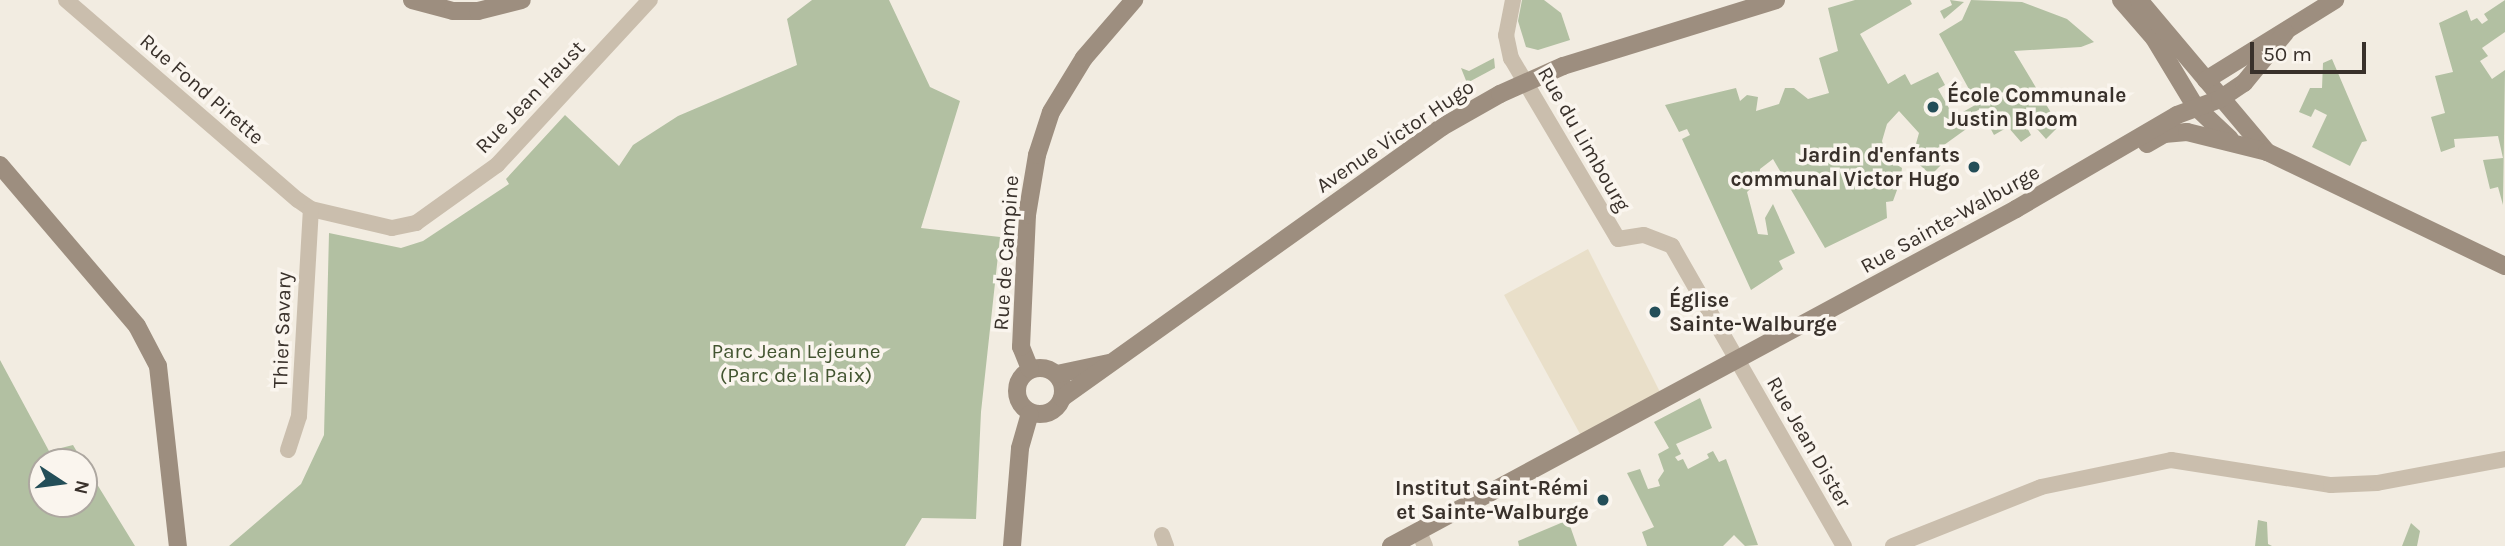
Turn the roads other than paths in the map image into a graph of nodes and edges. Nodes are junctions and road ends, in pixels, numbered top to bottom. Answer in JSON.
{"nodes":[{"id":1,"x":65,"y":0,"type":"edge"},
{"id":2,"x":412,"y":0,"type":"edge"},
{"id":3,"x":522,"y":0,"type":"edge"},
{"id":4,"x":650,"y":0,"type":"edge"},
{"id":5,"x":1134,"y":0,"type":"edge"},
{"id":6,"x":1513,"y":0,"type":"edge"},
{"id":7,"x":1776,"y":0,"type":"edge"},
{"id":8,"x":2121,"y":0,"type":"edge"},
{"id":9,"x":2139,"y":0,"type":"edge"},
{"id":10,"x":2335,"y":0,"type":"edge"},
{"id":11,"x":2285,"y":33,"type":"junction"},
{"id":12,"x":2206,"y":80,"type":"junction"},
{"id":13,"x":1527,"y":81,"type":"junction"},
{"id":14,"x":2220,"y":99,"type":"junction"},
{"id":15,"x":2195,"y":106,"type":"junction"},
{"id":16,"x":2237,"y":144,"type":"junction"},
{"id":17,"x":2267,"y":152,"type":"junction"},
{"id":18,"x":2105,"y":159,"type":"junction"},
{"id":19,"x":0,"y":165,"type":"edge"},
{"id":20,"x":311,"y":209,"type":"junction"},
{"id":21,"x":2505,"y":266,"type":"edge"},
{"id":22,"x":1737,"y":360,"type":"junction"},
{"id":23,"x":1113,"y":363,"type":"junction"},
{"id":24,"x":1030,"y":369,"type":"junction"},
{"id":25,"x":1056,"y":374,"type":"junction"},
{"id":26,"x":1062,"y":398,"type":"junction"},
{"id":27,"x":1030,"y":414,"type":"junction"},
{"id":28,"x":288,"y":450,"type":"dead end"},
{"id":29,"x":2505,"y":460,"type":"edge"},
{"id":30,"x":1422,"y":539,"type":"edge"},
{"id":31,"x":178,"y":546,"type":"edge"},
{"id":32,"x":1012,"y":546,"type":"edge"},
{"id":33,"x":1391,"y":546,"type":"edge"},
{"id":34,"x":1844,"y":546,"type":"edge"},
{"id":35,"x":1893,"y":546,"type":"edge"}],
"edges":[{"from":1,"to":20,"type":"street","name":"Rue Fond Pirette"},
{"from":2,"to":3,"type":"street"},
{"from":4,"to":20,"type":"street","name":"Rue Jean Haust"},
{"from":5,"to":24,"type":"street","name":"Rue de Campine"},
{"from":6,"to":13,"type":"street","name":"Rue du Limbourg"},
{"from":7,"to":13,"type":"street","name":"Avenue Victor Hugo"},
{"from":8,"to":15,"type":"street"},
{"from":9,"to":12,"type":"street"},
{"from":10,"to":11,"type":"street"},
{"from":11,"to":12,"type":"street"},
{"from":11,"to":14,"type":"street"},
{"from":12,"to":14,"type":"street"},
{"from":12,"to":15,"type":"street"},
{"from":13,"to":22,"type":"street","name":"Rue du Limbourg"},
{"from":13,"to":23,"type":"street","name":"Avenue Victor Hugo"},
{"from":14,"to":15,"type":"street","name":"Rue Sainte-Walburge"},
{"from":14,"to":17,"type":"street"},
{"from":15,"to":16,"type":"street"},
{"from":15,"to":18,"type":"street","name":"Rue Sainte-Walburge"},
{"from":16,"to":17,"type":"street"},
{"from":16,"to":18,"type":"street"},
{"from":17,"to":21,"type":"street"},
{"from":18,"to":22,"type":"street","name":"Rue Sainte-Walburge"},
{"from":19,"to":31,"type":"street"},
{"from":20,"to":28,"type":"street","name":"Thier Savary"},
{"from":22,"to":30,"type":"street","name":"Rue Sainte-Walburge"},
{"from":22,"to":34,"type":"street","name":"Rue Jean Dister"},
{"from":23,"to":25,"type":"street","name":"Avenue Victor Hugo"},
{"from":23,"to":26,"type":"street","name":"Avenue Victor Hugo"},
{"from":24,"to":25,"type":"street"},
{"from":24,"to":27,"type":"street"},
{"from":25,"to":26,"type":"street"},
{"from":26,"to":27,"type":"street"},
{"from":27,"to":32,"type":"street"},
{"from":29,"to":35,"type":"street"},
{"from":30,"to":33,"type":"street","name":"Rue Sainte-Walburge"}]}
